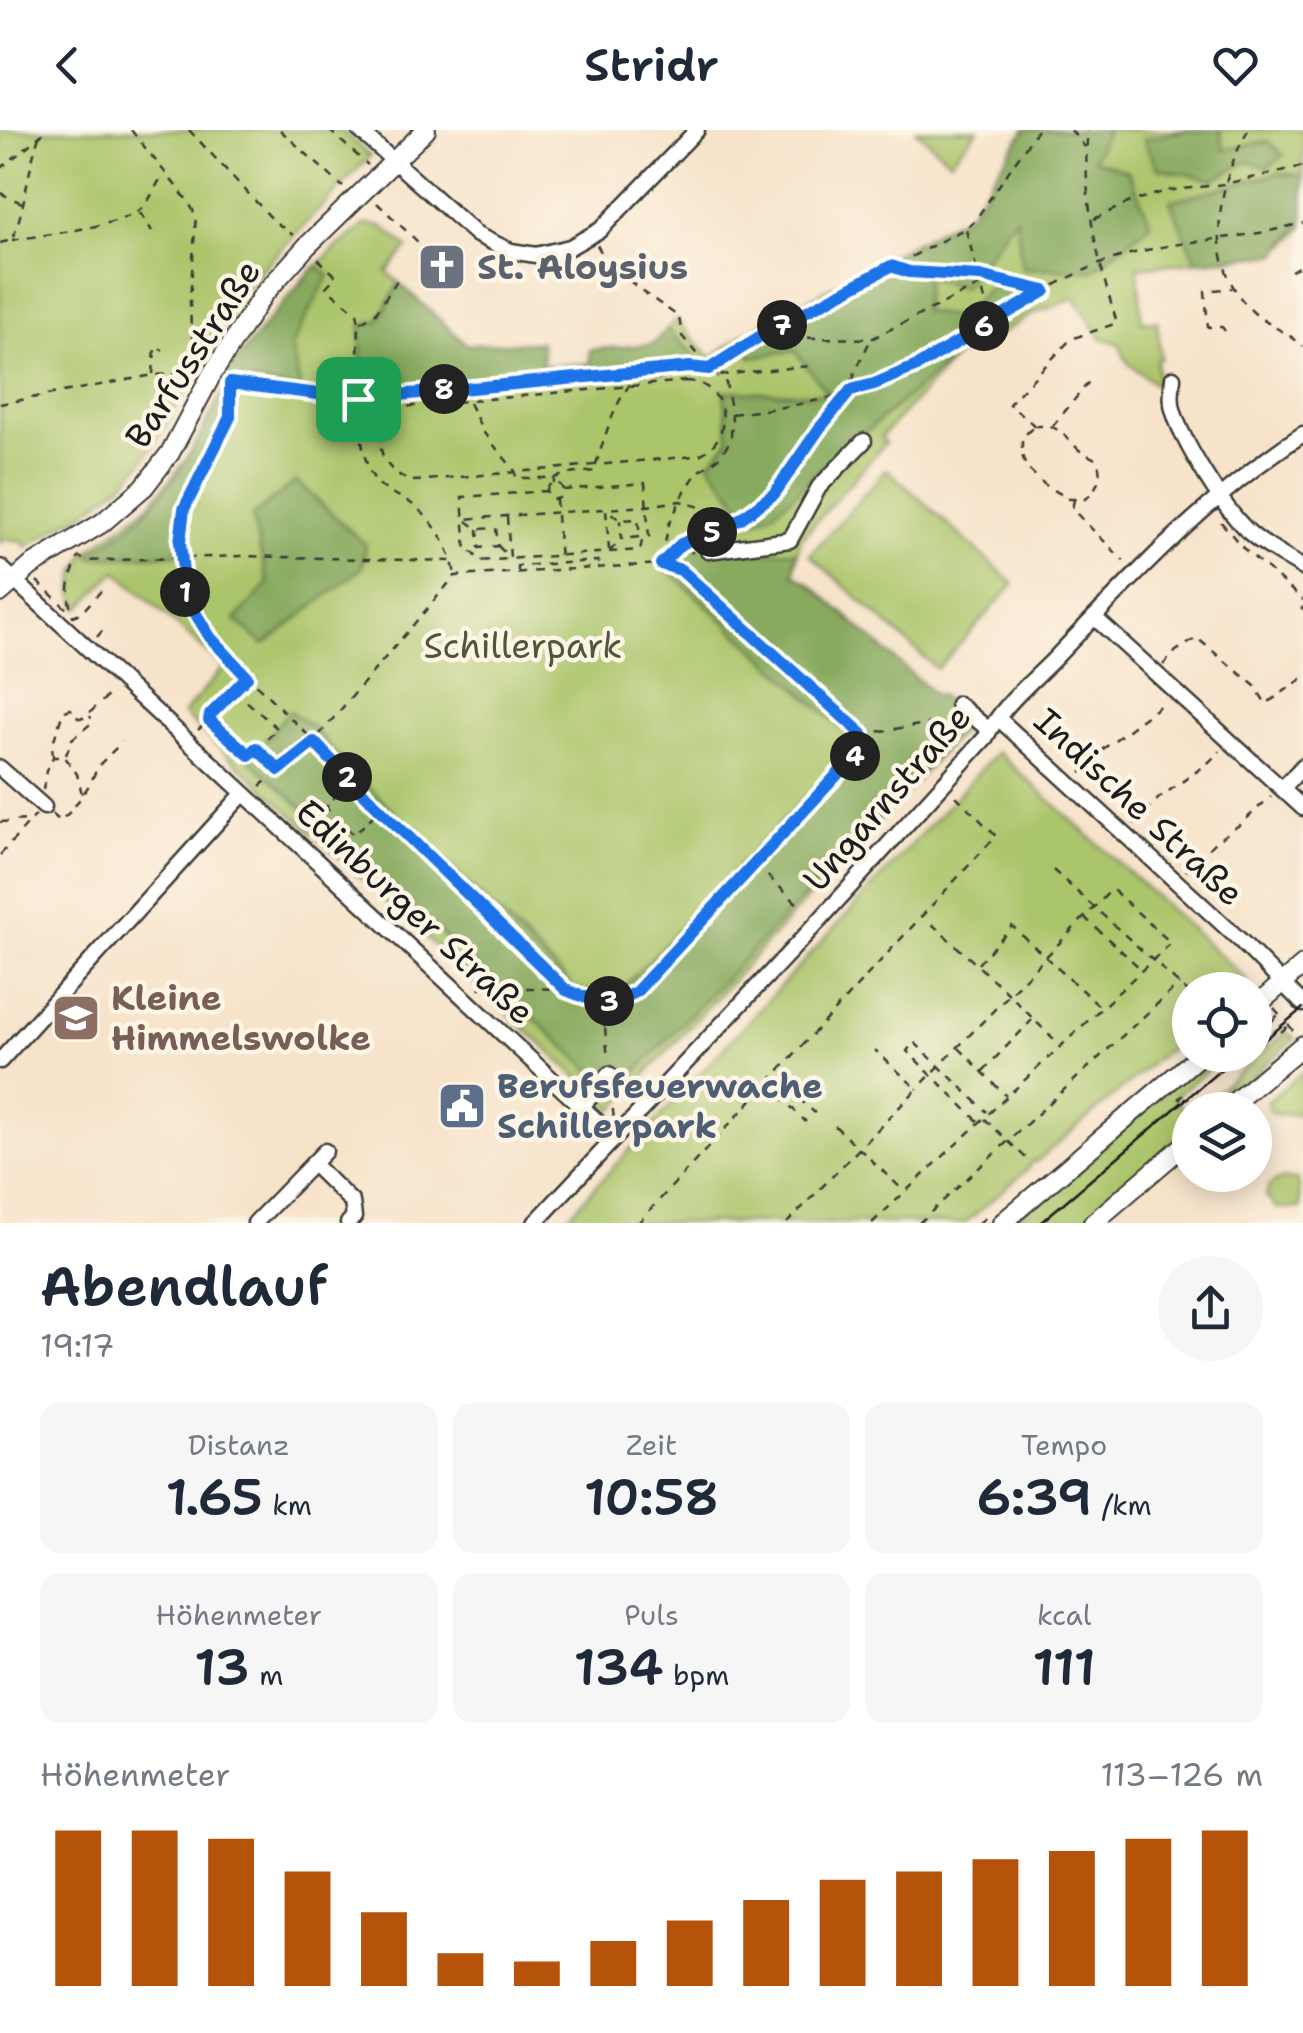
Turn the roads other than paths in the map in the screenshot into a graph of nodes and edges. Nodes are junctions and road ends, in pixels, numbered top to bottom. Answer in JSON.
{"nodes":[{"id":1,"x":360,"y":130,"type":"edge"},
{"id":2,"x":426,"y":130,"type":"edge"},
{"id":3,"x":697,"y":130,"type":"edge"},
{"id":4,"x":395,"y":162,"type":"junction"},
{"id":5,"x":1173,"y":378,"type":"dead end"},
{"id":6,"x":1303,"y":434,"type":"edge"},
{"id":7,"x":864,"y":442,"type":"dead end"},
{"id":8,"x":1220,"y":496,"type":"junction"},
{"id":9,"x":708,"y":550,"type":"road end"},
{"id":10,"x":1303,"y":568,"type":"edge"},
{"id":11,"x":7,"y":573,"type":"edge"},
{"id":12,"x":0,"y":593,"type":"edge"},
{"id":13,"x":1094,"y":617,"type":"junction"},
{"id":14,"x":958,"y":704,"type":"dead end"},
{"id":15,"x":994,"y":724,"type":"junction"},
{"id":16,"x":1303,"y":766,"type":"edge"},
{"id":17,"x":0,"y":768,"type":"edge"},
{"id":18,"x":1277,"y":791,"type":"junction"},
{"id":19,"x":243,"y":794,"type":"junction"},
{"id":20,"x":44,"y":807,"type":"road end"},
{"id":21,"x":1303,"y":808,"type":"edge"},
{"id":22,"x":1303,"y":966,"type":"edge"},
{"id":23,"x":1283,"y":983,"type":"junction"},
{"id":24,"x":1272,"y":993,"type":"edge"},
{"id":25,"x":1303,"y":1004,"type":"edge"},
{"id":26,"x":1300,"y":1040,"type":"edge"},
{"id":27,"x":0,"y":1062,"type":"edge"},
{"id":28,"x":1180,"y":1072,"type":"edge"},
{"id":29,"x":610,"y":1074,"type":"dead end"},
{"id":30,"x":1244,"y":1092,"type":"edge"},
{"id":31,"x":582,"y":1107,"type":"junction"},
{"id":32,"x":614,"y":1137,"type":"junction"},
{"id":33,"x":324,"y":1151,"type":"dead end"},
{"id":34,"x":1172,"y":1156,"type":"edge"},
{"id":35,"x":313,"y":1164,"type":"junction"},
{"id":36,"x":256,"y":1223,"type":"edge"},
{"id":37,"x":348,"y":1223,"type":"edge"},
{"id":38,"x":535,"y":1223,"type":"edge"},
{"id":39,"x":1002,"y":1223,"type":"edge"},
{"id":40,"x":1094,"y":1223,"type":"edge"}],
"edges":[{"from":1,"to":4,"type":"street"},
{"from":2,"to":4,"type":"main road","name":"Barfusstraße"},
{"from":3,"to":4,"type":"street"},
{"from":4,"to":11,"type":"main road","name":"Barfusstraße"},
{"from":5,"to":8,"type":"street"},
{"from":6,"to":8,"type":"street","name":"Ungarnstraße"},
{"from":7,"to":9,"type":"street"},
{"from":8,"to":10,"type":"street"},
{"from":8,"to":13,"type":"street","name":"Ungarnstraße"},
{"from":11,"to":12,"type":"main road","name":"Barfusstraße"},
{"from":11,"to":19,"type":"street","name":"Edinburger Straße"},
{"from":13,"to":15,"type":"street","name":"Ungarnstraße"},
{"from":13,"to":18,"type":"street"},
{"from":14,"to":15,"type":"street","name":"Indische Straße"},
{"from":15,"to":23,"type":"street","name":"Indische Straße"},
{"from":15,"to":32,"type":"street","name":"Ungarnstraße"},
{"from":16,"to":18,"type":"street"},
{"from":17,"to":20,"type":"street"},
{"from":18,"to":21,"type":"street"},
{"from":19,"to":27,"type":"street"},
{"from":19,"to":31,"type":"street","name":"Edinburger Straße"},
{"from":22,"to":23,"type":"main road"},
{"from":23,"to":24,"type":"main road"},
{"from":23,"to":25,"type":"street","name":"Indische Straße"},
{"from":26,"to":30,"type":"main road"},
{"from":28,"to":39,"type":"main road"},
{"from":29,"to":31,"type":"street"},
{"from":31,"to":32,"type":"street","name":"Edinburger Straße"},
{"from":32,"to":38,"type":"street","name":"Ungarnstraße"},
{"from":33,"to":35,"type":"street"},
{"from":34,"to":40,"type":"main road"},
{"from":35,"to":36,"type":"street"},
{"from":35,"to":37,"type":"street"}]}
